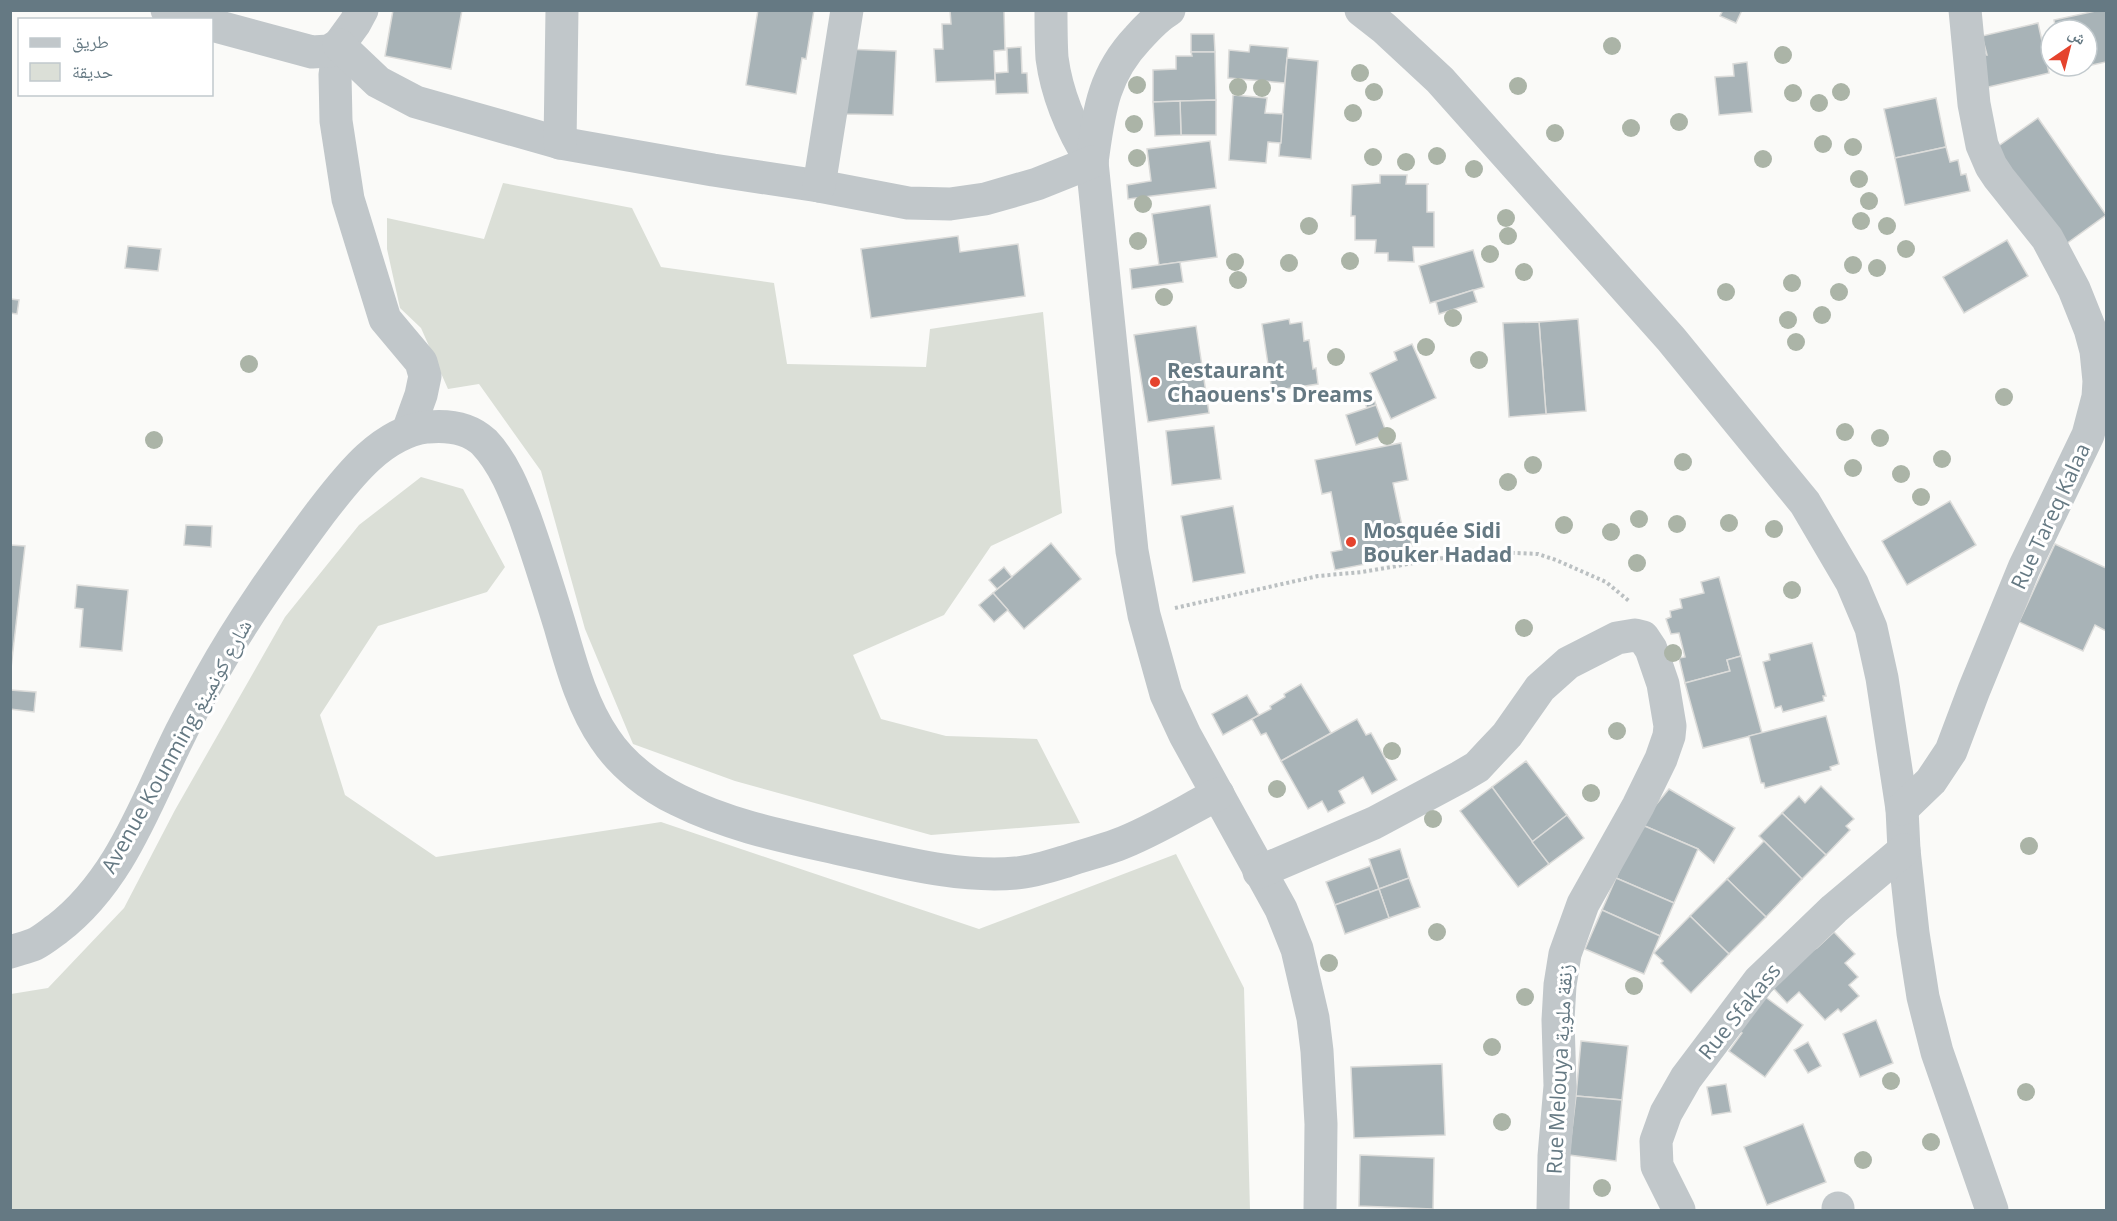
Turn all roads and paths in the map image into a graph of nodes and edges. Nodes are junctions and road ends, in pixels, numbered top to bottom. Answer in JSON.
{"nodes":[{"id":1,"x":167,"y":10,"type":"edge"},
{"id":2,"x":362,"y":10,"type":"edge"},
{"id":3,"x":562,"y":10,"type":"edge"},
{"id":4,"x":848,"y":10,"type":"edge"},
{"id":5,"x":1051,"y":10,"type":"edge"},
{"id":6,"x":1169,"y":10,"type":"edge"},
{"id":7,"x":1361,"y":10,"type":"edge"},
{"id":8,"x":1965,"y":10,"type":"edge"},
{"id":9,"x":185,"y":18,"type":"edge"},
{"id":10,"x":213,"y":25,"type":"edge"},
{"id":11,"x":339,"y":45,"type":"junction"},
{"id":12,"x":560,"y":143,"type":"junction"},
{"id":13,"x":1092,"y":162,"type":"junction"},
{"id":14,"x":819,"y":186,"type":"junction"},
{"id":15,"x":408,"y":430,"type":"junction"},
{"id":16,"x":1144,"y":615,"type":"junction"},
{"id":17,"x":1651,"y":649,"type":"junction"},
{"id":18,"x":1218,"y":794,"type":"junction"},
{"id":19,"x":1902,"y":809,"type":"junction"},
{"id":20,"x":1904,"y":850,"type":"junction"},
{"id":21,"x":1259,"y":872,"type":"junction"},
{"id":22,"x":10,"y":952,"type":"edge"},
{"id":23,"x":1320,"y":1210,"type":"edge"},
{"id":24,"x":1553,"y":1210,"type":"edge"},
{"id":25,"x":1678,"y":1210,"type":"edge"},
{"id":26,"x":1992,"y":1210,"type":"edge"}],
"edges":[{"from":1,"to":9,"type":"street"},
{"from":2,"to":11,"type":"street"},
{"from":3,"to":12,"type":"street"},
{"from":4,"to":14,"type":"street"},
{"from":5,"to":13,"type":"street"},
{"from":6,"to":13,"type":"street"},
{"from":7,"to":19,"type":"street"},
{"from":8,"to":19,"type":"street","name":"Rue Tareq Kalaa"},
{"from":10,"to":11,"type":"street"},
{"from":11,"to":12,"type":"street"},
{"from":11,"to":15,"type":"street"},
{"from":12,"to":14,"type":"street"},
{"from":13,"to":14,"type":"street"},
{"from":13,"to":16,"type":"street"},
{"from":15,"to":18,"type":"street","name":"Avenue Kounming شارع كونمينغ"},
{"from":15,"to":22,"type":"street","name":"Avenue Kounming شارع كونمينغ"},
{"from":16,"to":17,"type":"path"},
{"from":16,"to":18,"type":"street"},
{"from":17,"to":21,"type":"street"},
{"from":17,"to":24,"type":"street","name":"Rue Melouya زنقة ملوية"},
{"from":18,"to":21,"type":"street"},
{"from":19,"to":20,"type":"street"},
{"from":20,"to":25,"type":"street","name":"Rue Sfakass"},
{"from":20,"to":26,"type":"street"},
{"from":21,"to":23,"type":"street"}]}
